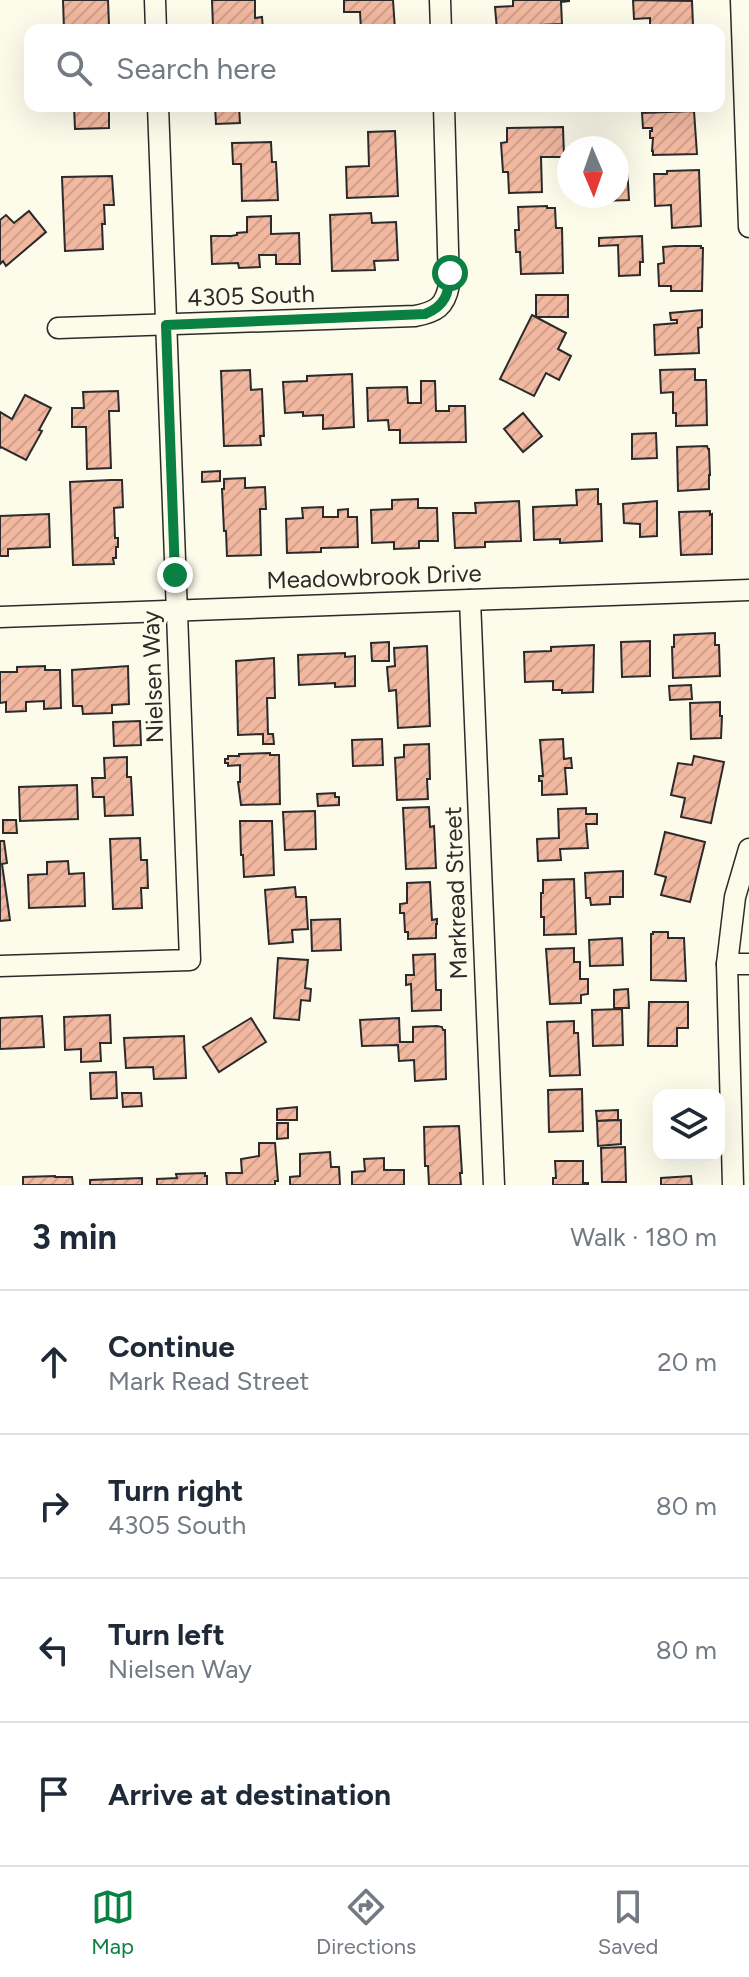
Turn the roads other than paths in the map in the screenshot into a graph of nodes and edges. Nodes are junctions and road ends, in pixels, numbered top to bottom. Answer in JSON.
{"nodes":[{"id":1,"x":155,"y":0,"type":"edge"},
{"id":2,"x":440,"y":0,"type":"edge"},
{"id":3,"x":741,"y":0,"type":"edge"},
{"id":4,"x":156,"y":24,"type":"edge"},
{"id":5,"x":441,"y":24,"type":"edge"},
{"id":6,"x":158,"y":112,"type":"edge"},
{"id":7,"x":444,"y":112,"type":"edge"},
{"id":8,"x":749,"y":227,"type":"edge"},
{"id":9,"x":166,"y":325,"type":"junction"},
{"id":10,"x":58,"y":328,"type":"dead end"},
{"id":11,"x":749,"y":590,"type":"edge"},
{"id":12,"x":470,"y":600,"type":"junction"},
{"id":13,"x":177,"y":610,"type":"junction"},
{"id":14,"x":0,"y":617,"type":"edge"},
{"id":15,"x":749,"y":849,"type":"edge"},
{"id":16,"x":727,"y":964,"type":"junction"},
{"id":17,"x":749,"y":964,"type":"edge"},
{"id":18,"x":0,"y":966,"type":"edge"},
{"id":19,"x":494,"y":1185,"type":"edge"},
{"id":20,"x":733,"y":1185,"type":"edge"}],
"edges":[{"from":1,"to":4,"type":"street"},
{"from":2,"to":5,"type":"street"},
{"from":3,"to":8,"type":"street"},
{"from":6,"to":9,"type":"street","name":"Nielsen Way"},
{"from":7,"to":9,"type":"street","name":"4305 South"},
{"from":9,"to":10,"type":"street","name":"4305 South"},
{"from":9,"to":13,"type":"street","name":"Nielsen Way"},
{"from":11,"to":12,"type":"street","name":"Meadowbrook Drive"},
{"from":12,"to":13,"type":"street","name":"Meadowbrook Drive"},
{"from":12,"to":19,"type":"street","name":"Markread Street"},
{"from":13,"to":14,"type":"street","name":"Meadowbrook Drive"},
{"from":13,"to":18,"type":"street","name":"Nielsen Way"},
{"from":15,"to":16,"type":"street"},
{"from":16,"to":17,"type":"street"},
{"from":16,"to":20,"type":"street"}]}
